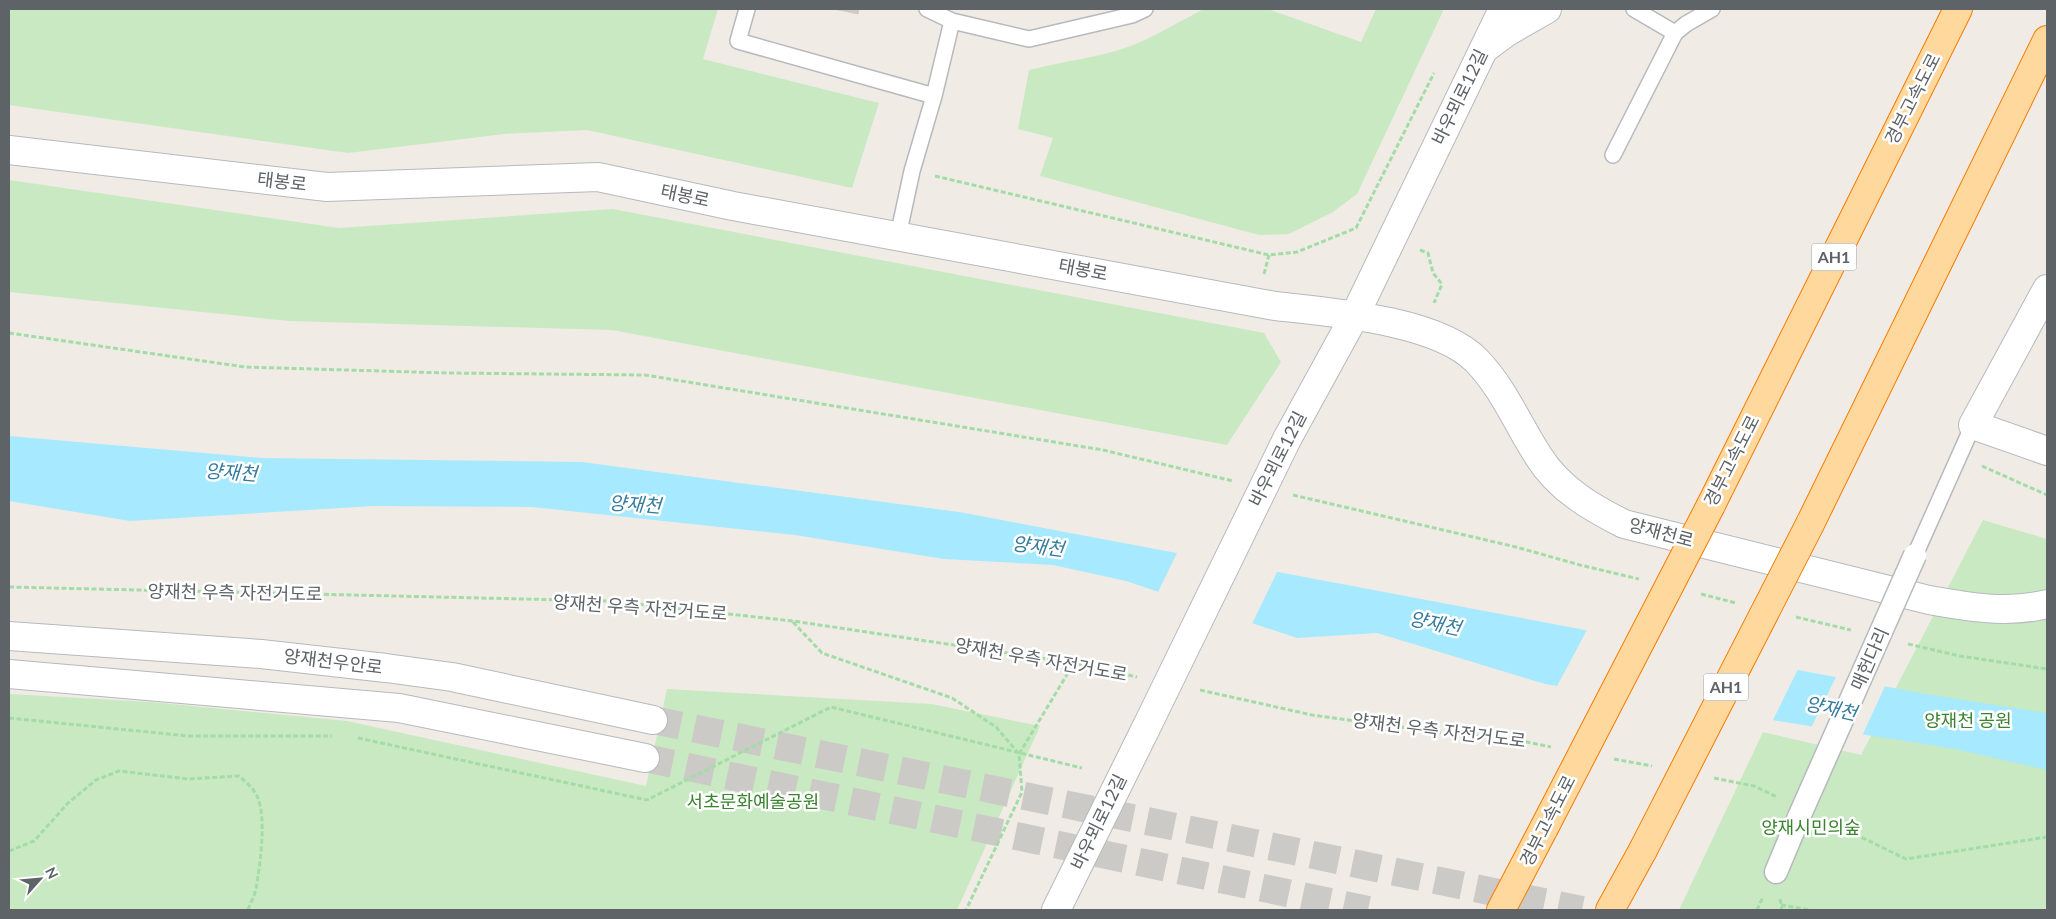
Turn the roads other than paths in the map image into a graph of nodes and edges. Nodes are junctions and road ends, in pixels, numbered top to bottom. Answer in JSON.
{"nodes":[{"id":1,"x":747,"y":9,"type":"edge"},
{"id":2,"x":927,"y":9,"type":"edge"},
{"id":3,"x":1146,"y":9,"type":"edge"},
{"id":4,"x":1489,"y":9,"type":"edge"},
{"id":5,"x":1503,"y":9,"type":"edge"},
{"id":6,"x":1547,"y":9,"type":"edge"},
{"id":7,"x":1634,"y":9,"type":"edge"},
{"id":8,"x":1712,"y":9,"type":"edge"},
{"id":9,"x":1958,"y":9,"type":"edge"},
{"id":10,"x":952,"y":21,"type":"junction"},
{"id":11,"x":1675,"y":33,"type":"junction"},
{"id":12,"x":2047,"y":40,"type":"edge"},
{"id":13,"x":1484,"y":49,"type":"junction"},
{"id":14,"x":934,"y":96,"type":"junction"},
{"id":15,"x":9,"y":150,"type":"edge"},
{"id":16,"x":1613,"y":155,"type":"dead end"},
{"id":17,"x":898,"y":236,"type":"junction"},
{"id":18,"x":2047,"y":289,"type":"edge"},
{"id":19,"x":1354,"y":315,"type":"junction"},
{"id":20,"x":1973,"y":425,"type":"junction"},
{"id":21,"x":2047,"y":451,"type":"edge"},
{"id":22,"x":1916,"y":555,"type":"joint"},
{"id":23,"x":2047,"y":604,"type":"edge"},
{"id":24,"x":9,"y":636,"type":"edge"},
{"id":25,"x":9,"y":674,"type":"edge"},
{"id":26,"x":653,"y":720,"type":"tunnel mouth"},
{"id":27,"x":645,"y":758,"type":"tunnel mouth"},
{"id":28,"x":1776,"y":872,"type":"dead end"},
{"id":29,"x":1056,"y":910,"type":"edge"},
{"id":30,"x":1501,"y":910,"type":"edge"},
{"id":31,"x":1610,"y":910,"type":"edge"}],
"edges":[{"from":1,"to":14,"type":"lane"},
{"from":2,"to":10,"type":"lane"},
{"from":3,"to":10,"type":"lane"},
{"from":4,"to":13,"type":"lane"},
{"from":5,"to":13,"type":"street","name":"바우뫼로12길"},
{"from":6,"to":13,"type":"street"},
{"from":7,"to":11,"type":"lane"},
{"from":8,"to":11,"type":"lane"},
{"from":9,"to":30,"type":"highway","name":"경부고속도로","number":"AH1","bridge":true},
{"from":10,"to":14,"type":"lane"},
{"from":11,"to":16,"type":"lane"},
{"from":12,"to":31,"type":"highway","number":"AH1","bridge":true},
{"from":13,"to":19,"type":"street","name":"바우뫼로12길"},
{"from":14,"to":17,"type":"lane"},
{"from":15,"to":17,"type":"street","name":"태봉로"},
{"from":17,"to":19,"type":"street","name":"태봉로"},
{"from":18,"to":20,"type":"street"},
{"from":19,"to":23,"type":"street","name":"양재천로"},
{"from":19,"to":29,"type":"street","name":"바우뫼로12길","bridge":true},
{"from":20,"to":21,"type":"street"},
{"from":20,"to":22,"type":"lane"},
{"from":22,"to":28,"type":"street","name":"매헌다리","bridge":true},
{"from":24,"to":26,"type":"street","name":"양재천우안로"},
{"from":25,"to":27,"type":"street"}]}
